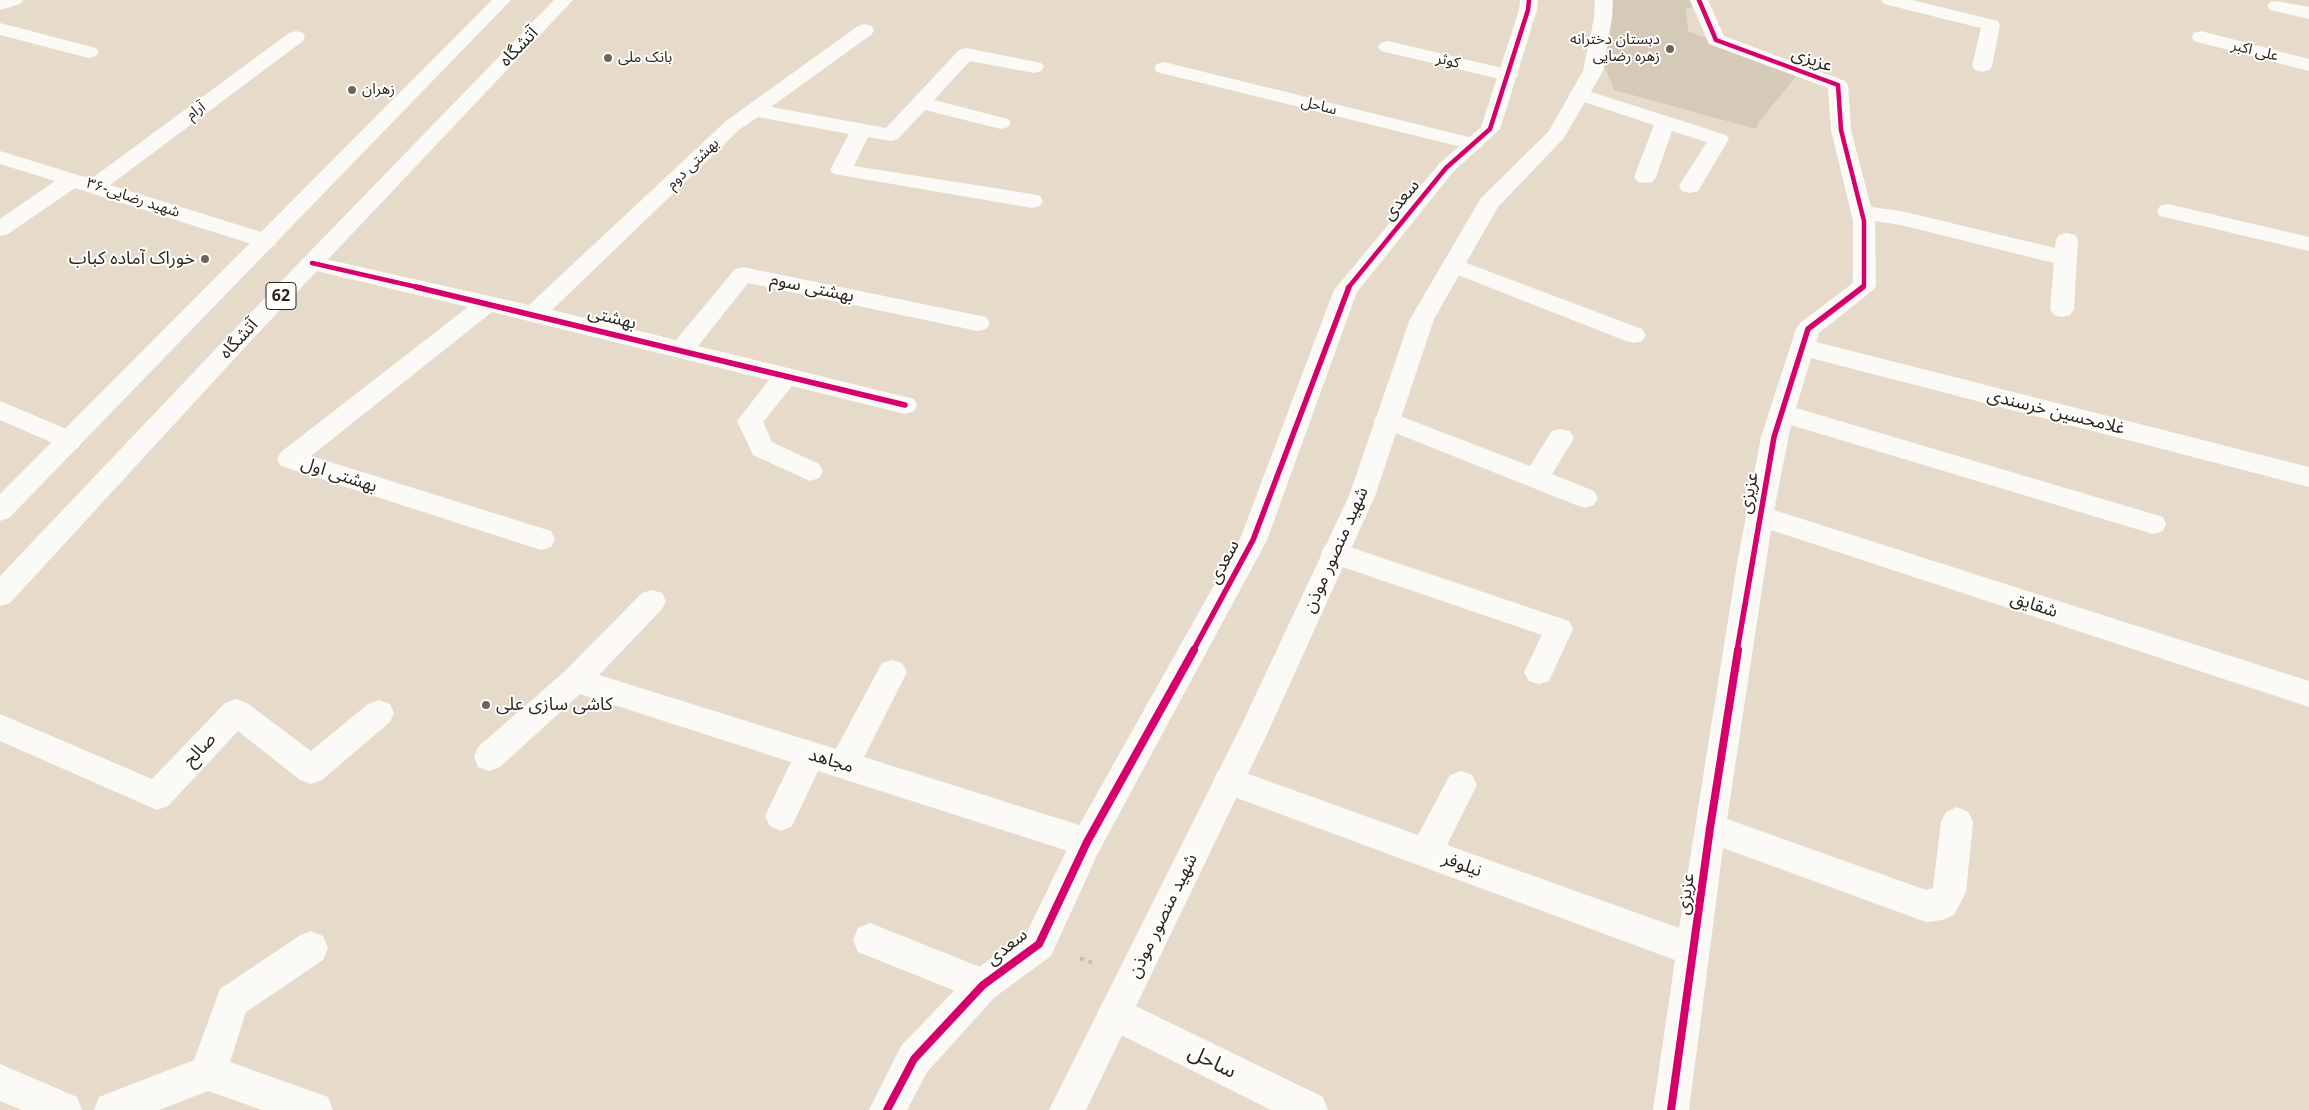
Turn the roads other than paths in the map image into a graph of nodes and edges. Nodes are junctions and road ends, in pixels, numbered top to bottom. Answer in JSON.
{"nodes":[{"id":1,"x":14,"y":0,"type":"edge"},
{"id":2,"x":502,"y":0,"type":"edge"},
{"id":3,"x":564,"y":0,"type":"edge"},
{"id":4,"x":1529,"y":0,"type":"edge"},
{"id":5,"x":1604,"y":0,"type":"edge"},
{"id":6,"x":1699,"y":0,"type":"edge"},
{"id":7,"x":1890,"y":0,"type":"edge"},
{"id":8,"x":0,"y":5,"type":"edge"},
{"id":9,"x":2276,"y":6,"type":"dead end"},
{"id":10,"x":2309,"y":13,"type":"edge"},
{"id":11,"x":0,"y":30,"type":"edge"},
{"id":12,"x":865,"y":30,"type":"dead end"},
{"id":13,"x":296,"y":37,"type":"dead end"},
{"id":14,"x":2201,"y":37,"type":"dead end"},
{"id":15,"x":1388,"y":46,"type":"dead end"},
{"id":16,"x":89,"y":52,"type":"dead end"},
{"id":17,"x":2309,"y":65,"type":"edge"},
{"id":18,"x":1982,"y":66,"type":"dead end"},
{"id":19,"x":1034,"y":67,"type":"dead end"},
{"id":20,"x":1164,"y":68,"type":"dead end"},
{"id":21,"x":1508,"y":75,"type":"junction"},
{"id":22,"x":1579,"y":94,"type":"junction"},
{"id":23,"x":920,"y":103,"type":"junction"},
{"id":24,"x":754,"y":110,"type":"junction"},
{"id":25,"x":1666,"y":122,"type":"junction"},
{"id":26,"x":1001,"y":123,"type":"dead end"},
{"id":27,"x":862,"y":129,"type":"junction"},
{"id":28,"x":1474,"y":144,"type":"junction"},
{"id":29,"x":0,"y":157,"type":"edge"},
{"id":30,"x":1645,"y":177,"type":"dead end"},
{"id":31,"x":73,"y":179,"type":"junction"},
{"id":32,"x":95,"y":186,"type":"junction"},
{"id":33,"x":1690,"y":186,"type":"dead end"},
{"id":34,"x":1032,"y":201,"type":"dead end"},
{"id":35,"x":2168,"y":211,"type":"dead end"},
{"id":36,"x":1862,"y":212,"type":"junction"},
{"id":37,"x":0,"y":229,"type":"edge"},
{"id":38,"x":266,"y":241,"type":"junction"},
{"id":39,"x":2309,"y":244,"type":"edge"},
{"id":40,"x":312,"y":263,"type":"junction"},
{"id":41,"x":1453,"y":265,"type":"junction"},
{"id":42,"x":487,"y":304,"type":"junction"},
{"id":43,"x":2062,"y":309,"type":"dead end"},
{"id":44,"x":534,"y":314,"type":"junction"},
{"id":45,"x":978,"y":322,"type":"dead end"},
{"id":46,"x":1634,"y":335,"type":"dead end"},
{"id":47,"x":1802,"y":347,"type":"junction"},
{"id":48,"x":681,"y":350,"type":"junction"},
{"id":49,"x":786,"y":376,"type":"junction"},
{"id":50,"x":905,"y":405,"type":"dead end"},
{"id":51,"x":0,"y":410,"type":"edge"},
{"id":52,"x":1782,"y":412,"type":"junction"},
{"id":53,"x":1387,"y":420,"type":"junction"},
{"id":54,"x":1560,"y":438,"type":"dead end"},
{"id":55,"x":69,"y":442,"type":"junction"},
{"id":56,"x":810,"y":470,"type":"dead end"},
{"id":57,"x":2309,"y":477,"type":"edge"},
{"id":58,"x":1534,"y":478,"type":"junction"},
{"id":59,"x":1585,"y":498,"type":"dead end"},
{"id":60,"x":0,"y":511,"type":"edge"},
{"id":61,"x":1759,"y":516,"type":"junction"},
{"id":62,"x":2153,"y":524,"type":"dead end"},
{"id":63,"x":541,"y":539,"type":"dead end"},
{"id":64,"x":1335,"y":553,"type":"junction"},
{"id":65,"x":0,"y":595,"type":"edge"},
{"id":66,"x":652,"y":601,"type":"dead end"},
{"id":67,"x":892,"y":672,"type":"dead end"},
{"id":68,"x":1539,"y":672,"type":"dead end"},
{"id":69,"x":575,"y":680,"type":"junction"},
{"id":70,"x":2309,"y":694,"type":"edge"},
{"id":71,"x":379,"y":713,"type":"dead end"},
{"id":72,"x":0,"y":727,"type":"edge"},
{"id":73,"x":810,"y":754,"type":"junction"},
{"id":74,"x":489,"y":757,"type":"dead end"},
{"id":75,"x":844,"y":765,"type":"junction"},
{"id":76,"x":1229,"y":780,"type":"junction"},
{"id":77,"x":1461,"y":785,"type":"dead end"},
{"id":78,"x":781,"y":816,"type":"dead end"},
{"id":79,"x":1957,"y":822,"type":"dead end"},
{"id":80,"x":1710,"y":828,"type":"junction"},
{"id":81,"x":1087,"y":842,"type":"junction"},
{"id":82,"x":1426,"y":852,"type":"junction"},
{"id":83,"x":870,"y":940,"type":"dead end"},
{"id":84,"x":311,"y":948,"type":"dead end"},
{"id":85,"x":1694,"y":950,"type":"junction"},
{"id":86,"x":983,"y":985,"type":"junction"},
{"id":87,"x":1115,"y":1014,"type":"junction"},
{"id":88,"x":208,"y":1073,"type":"junction"},
{"id":89,"x":0,"y":1082,"type":"edge"},
{"id":90,"x":144,"y":1104,"type":"edge"},
{"id":91,"x":64,"y":1110,"type":"edge"},
{"id":92,"x":112,"y":1110,"type":"edge"},
{"id":93,"x":315,"y":1110,"type":"edge"},
{"id":94,"x":888,"y":1110,"type":"edge"},
{"id":95,"x":1067,"y":1110,"type":"edge"},
{"id":96,"x":1310,"y":1110,"type":"edge"},
{"id":97,"x":1671,"y":1110,"type":"edge"}],
"edges":[{"from":1,"to":8,"type":"street"},
{"from":2,"to":38,"type":"street"},
{"from":3,"to":40,"type":"street","name":"آتشگاه","number":"62"},
{"from":4,"to":21,"type":"street","name":"سعدی"},
{"from":5,"to":22,"type":"street","name":"شهید منصور موذن"},
{"from":6,"to":36,"type":"street","name":"عزیزی"},
{"from":7,"to":18,"type":"street"},
{"from":9,"to":10,"type":"street"},
{"from":11,"to":16,"type":"street"},
{"from":12,"to":24,"type":"street","name":"بهشتی دوم"},
{"from":13,"to":32,"type":"street","name":"آرام"},
{"from":14,"to":17,"type":"street","name":"علی اکبر"},
{"from":15,"to":21,"type":"street","name":"کوثر"},
{"from":19,"to":23,"type":"street"},
{"from":20,"to":28,"type":"street","name":"ساحل"},
{"from":21,"to":28,"type":"street","name":"سعدی"},
{"from":22,"to":25,"type":"street"},
{"from":22,"to":41,"type":"street","name":"شهید منصور موذن"},
{"from":23,"to":26,"type":"street"},
{"from":23,"to":27,"type":"street"},
{"from":24,"to":27,"type":"street"},
{"from":24,"to":44,"type":"street","name":"بهشتی دوم"},
{"from":25,"to":30,"type":"street"},
{"from":25,"to":33,"type":"street"},
{"from":27,"to":34,"type":"street"},
{"from":28,"to":81,"type":"street","name":"سعدی"},
{"from":29,"to":31,"type":"street","name":"۳۶-شهید رضایی"},
{"from":31,"to":32,"type":"street","name":"۳۶-شهید رضایی"},
{"from":31,"to":37,"type":"street"},
{"from":32,"to":38,"type":"street","name":"۳۶-شهید رضایی"},
{"from":35,"to":39,"type":"street"},
{"from":36,"to":43,"type":"street"},
{"from":36,"to":47,"type":"street","name":"عزیزی"},
{"from":38,"to":55,"type":"street"},
{"from":40,"to":42,"type":"street","name":"بهشتی"},
{"from":40,"to":65,"type":"street","name":"آتشگاه","number":"62"},
{"from":41,"to":46,"type":"street"},
{"from":41,"to":53,"type":"street","name":"شهید منصور موذن"},
{"from":42,"to":44,"type":"street","name":"بهشتی"},
{"from":42,"to":63,"type":"street","name":"بهشتی اول"},
{"from":44,"to":48,"type":"street","name":"بهشتی"},
{"from":45,"to":48,"type":"street","name":"بهشتی سوم"},
{"from":47,"to":52,"type":"street","name":"عزیزی"},
{"from":47,"to":57,"type":"street","name":"غلامحسین خرسندی"},
{"from":48,"to":49,"type":"street","name":"بهشتی"},
{"from":49,"to":50,"type":"street","name":"بهشتی"},
{"from":49,"to":56,"type":"street"},
{"from":51,"to":55,"type":"street"},
{"from":52,"to":61,"type":"street","name":"عزیزی"},
{"from":52,"to":62,"type":"street"},
{"from":53,"to":58,"type":"street"},
{"from":53,"to":64,"type":"street","name":"شهید منصور موذن"},
{"from":54,"to":58,"type":"street"},
{"from":55,"to":60,"type":"street"},
{"from":58,"to":59,"type":"street"},
{"from":61,"to":70,"type":"street","name":"شقایق"},
{"from":61,"to":80,"type":"street","name":"عزیزی"},
{"from":64,"to":68,"type":"street"},
{"from":64,"to":76,"type":"street","name":"شهید منصور موذن"},
{"from":66,"to":69,"type":"street"},
{"from":67,"to":75,"type":"street"},
{"from":69,"to":73,"type":"street","name":"مجاهد"},
{"from":69,"to":74,"type":"street"},
{"from":71,"to":72,"type":"street","name":"صالح"},
{"from":73,"to":75,"type":"street","name":"مجاهد"},
{"from":73,"to":78,"type":"street"},
{"from":75,"to":81,"type":"street","name":"مجاهد"},
{"from":76,"to":82,"type":"street","name":"نیلوفر"},
{"from":76,"to":87,"type":"street","name":"شهید منصور موذن"},
{"from":77,"to":82,"type":"street"},
{"from":79,"to":80,"type":"street"},
{"from":80,"to":85,"type":"street","name":"عزیزی"},
{"from":81,"to":86,"type":"street","name":"سعدی"},
{"from":82,"to":85,"type":"street","name":"نیلوفر"},
{"from":83,"to":86,"type":"street"},
{"from":84,"to":88,"type":"street"},
{"from":85,"to":97,"type":"street","name":"عزیزی"},
{"from":86,"to":94,"type":"street","name":"سعدی"},
{"from":87,"to":95,"type":"street","name":"شهید منصور موذن"},
{"from":87,"to":96,"type":"street","name":"ساحل"},
{"from":88,"to":90,"type":"street"},
{"from":88,"to":93,"type":"street"},
{"from":89,"to":91,"type":"street"},
{"from":90,"to":92,"type":"street"}]}
